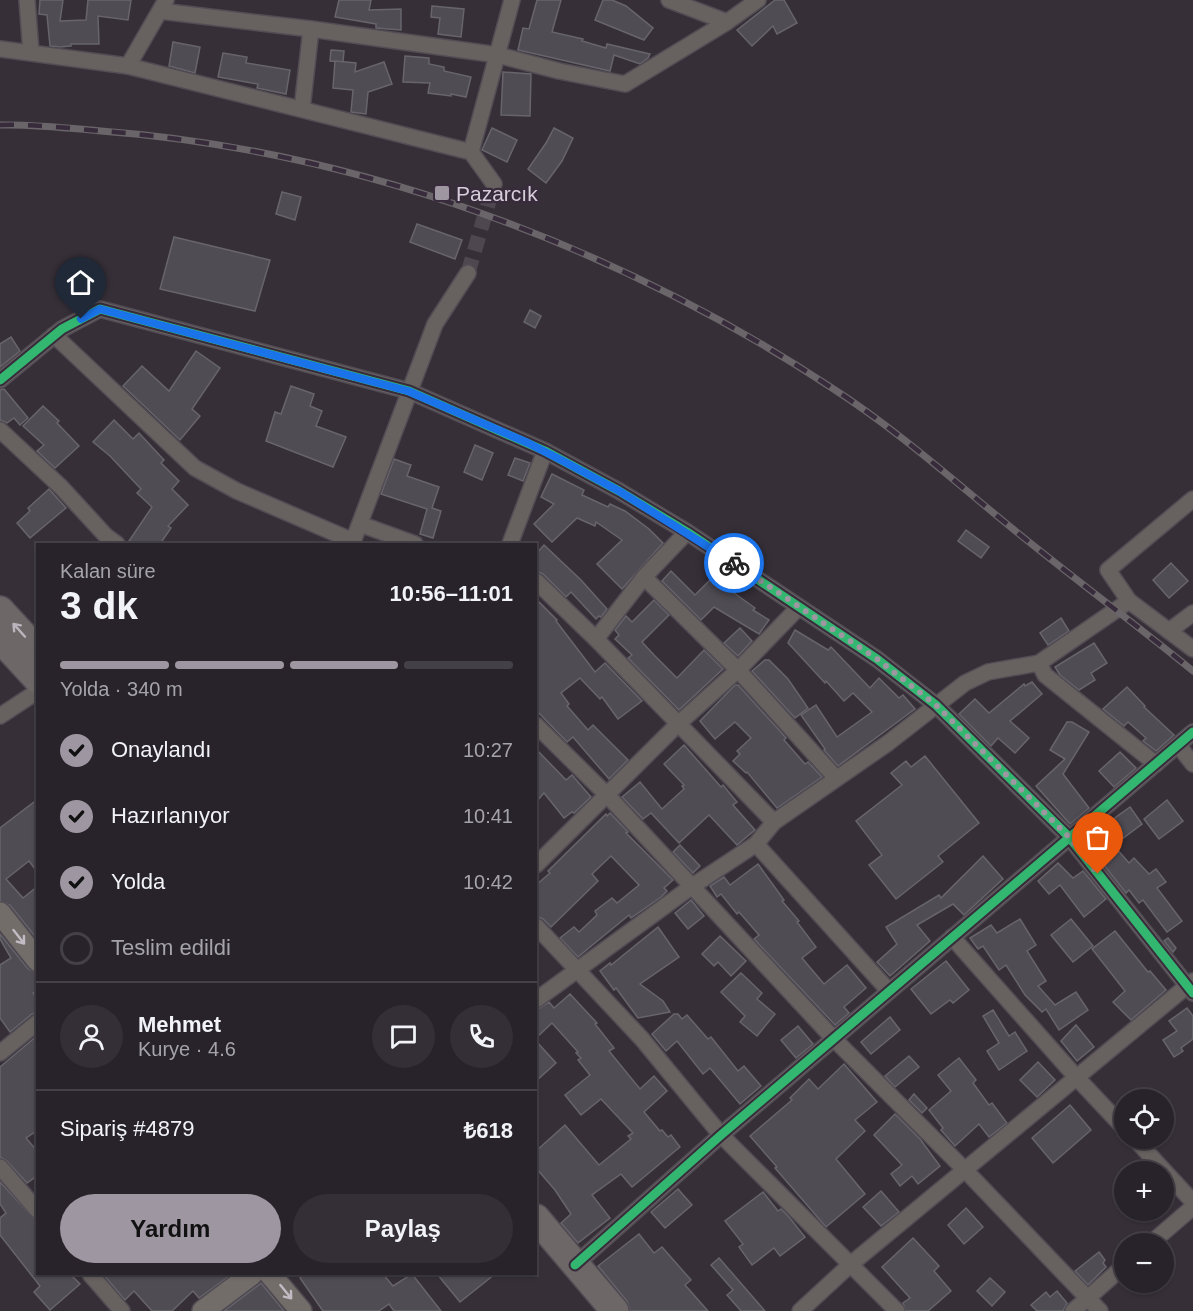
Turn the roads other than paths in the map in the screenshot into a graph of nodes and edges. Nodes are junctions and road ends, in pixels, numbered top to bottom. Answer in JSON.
{"nodes":[{"id":1,"x":27,"y":0,"type":"edge"},
{"id":2,"x":512,"y":0,"type":"edge"},
{"id":3,"x":669,"y":0,"type":"edge"},
{"id":4,"x":758,"y":0,"type":"edge"},
{"id":5,"x":163,"y":5,"type":"edge"},
{"id":6,"x":727,"y":22,"type":"junction"},
{"id":7,"x":311,"y":29,"type":"junction"},
{"id":8,"x":0,"y":49,"type":"edge"},
{"id":9,"x":32,"y":52,"type":"junction"},
{"id":10,"x":498,"y":55,"type":"junction"},
{"id":11,"x":128,"y":66,"type":"junction"},
{"id":12,"x":302,"y":109,"type":"junction"},
{"id":13,"x":471,"y":152,"type":"junction"},
{"id":14,"x":494,"y":184,"type":"dead end"},
{"id":15,"x":468,"y":273,"type":"tunnel mouth"},
{"id":16,"x":54,"y":335,"type":"junction"},
{"id":17,"x":0,"y":380,"type":"edge"},
{"id":18,"x":408,"y":391,"type":"junction"},
{"id":19,"x":0,"y":430,"type":"edge"},
{"id":20,"x":545,"y":451,"type":"junction"},
{"id":21,"x":1193,"y":499,"type":"edge"},
{"id":22,"x":360,"y":524,"type":"junction"},
{"id":23,"x":687,"y":532,"type":"junction"},
{"id":24,"x":116,"y":543,"type":"edge"},
{"id":25,"x":353,"y":543,"type":"edge"},
{"id":26,"x":412,"y":543,"type":"edge"},
{"id":27,"x":510,"y":543,"type":"edge"},
{"id":28,"x":644,"y":577,"type":"junction"},
{"id":29,"x":537,"y":582,"type":"edge"},
{"id":30,"x":1129,"y":601,"type":"junction"},
{"id":31,"x":799,"y":607,"type":"junction"},
{"id":32,"x":0,"y":610,"type":"edge"},
{"id":33,"x":1193,"y":613,"type":"edge"},
{"id":34,"x":1169,"y":631,"type":"junction"},
{"id":35,"x":0,"y":639,"type":"edge"},
{"id":36,"x":596,"y":639,"type":"junction"},
{"id":37,"x":36,"y":649,"type":"edge"},
{"id":38,"x":1193,"y":649,"type":"edge"},
{"id":39,"x":1039,"y":663,"type":"junction"},
{"id":40,"x":738,"y":670,"type":"junction"},
{"id":41,"x":36,"y":678,"type":"edge"},
{"id":42,"x":36,"y":692,"type":"edge"},
{"id":43,"x":936,"y":705,"type":"junction"},
{"id":44,"x":0,"y":716,"type":"edge"},
{"id":45,"x":678,"y":724,"type":"junction"},
{"id":46,"x":537,"y":726,"type":"edge"},
{"id":47,"x":1193,"y":732,"type":"edge"},
{"id":48,"x":1178,"y":745,"type":"junction"},
{"id":49,"x":1156,"y":764,"type":"junction"},
{"id":50,"x":1193,"y":764,"type":"edge"},
{"id":51,"x":836,"y":778,"type":"junction"},
{"id":52,"x":608,"y":796,"type":"junction"},
{"id":53,"x":774,"y":822,"type":"junction"},
{"id":54,"x":1069,"y":837,"type":"junction"},
{"id":55,"x":756,"y":844,"type":"junction"},
{"id":56,"x":537,"y":864,"type":"edge"},
{"id":57,"x":691,"y":887,"type":"junction"},
{"id":58,"x":0,"y":913,"type":"edge"},
{"id":59,"x":537,"y":927,"type":"edge"},
{"id":60,"x":952,"y":937,"type":"junction"},
{"id":61,"x":36,"y":958,"type":"edge"},
{"id":62,"x":575,"y":970,"type":"junction"},
{"id":63,"x":1191,"y":986,"type":"edge"},
{"id":64,"x":889,"y":992,"type":"junction"},
{"id":65,"x":537,"y":999,"type":"edge"},
{"id":66,"x":36,"y":1024,"type":"edge"},
{"id":67,"x":834,"y":1039,"type":"junction"},
{"id":68,"x":0,"y":1053,"type":"edge"},
{"id":69,"x":1077,"y":1078,"type":"junction"},
{"id":70,"x":1114,"y":1117,"type":"edge"},
{"id":71,"x":722,"y":1135,"type":"junction"},
{"id":72,"x":1144,"y":1149,"type":"edge"},
{"id":73,"x":0,"y":1167,"type":"edge"},
{"id":74,"x":965,"y":1170,"type":"junction"},
{"id":75,"x":1193,"y":1202,"type":"edge"},
{"id":76,"x":1193,"y":1207,"type":"edge"},
{"id":77,"x":36,"y":1209,"type":"edge"},
{"id":78,"x":537,"y":1219,"type":"edge"},
{"id":79,"x":1163,"y":1233,"type":"edge"},
{"id":80,"x":537,"y":1246,"type":"edge"},
{"id":81,"x":851,"y":1264,"type":"junction"},
{"id":82,"x":575,"y":1265,"type":"junction"},
{"id":83,"x":91,"y":1275,"type":"edge"},
{"id":84,"x":251,"y":1275,"type":"edge"},
{"id":85,"x":271,"y":1275,"type":"edge"},
{"id":86,"x":1114,"y":1275,"type":"edge"},
{"id":87,"x":1087,"y":1298,"type":"junction"},
{"id":88,"x":122,"y":1311,"type":"edge"},
{"id":89,"x":203,"y":1311,"type":"edge"},
{"id":90,"x":301,"y":1311,"type":"edge"},
{"id":91,"x":595,"y":1311,"type":"edge"},
{"id":92,"x":615,"y":1311,"type":"edge"},
{"id":93,"x":800,"y":1311,"type":"edge"},
{"id":94,"x":897,"y":1311,"type":"edge"},
{"id":95,"x":1072,"y":1311,"type":"edge"},
{"id":96,"x":1100,"y":1311,"type":"edge"}],
"edges":[{"from":1,"to":9,"type":"street"},
{"from":2,"to":10,"type":"street"},
{"from":3,"to":6,"type":"street"},
{"from":4,"to":6,"type":"street"},
{"from":5,"to":7,"type":"street"},
{"from":5,"to":11,"type":"street"},
{"from":6,"to":10,"type":"street"},
{"from":7,"to":10,"type":"street"},
{"from":7,"to":12,"type":"street"},
{"from":8,"to":9,"type":"street"},
{"from":9,"to":11,"type":"street"},
{"from":10,"to":13,"type":"street"},
{"from":11,"to":12,"type":"street"},
{"from":12,"to":13,"type":"street"},
{"from":13,"to":14,"type":"street"},
{"from":15,"to":18,"type":"street"},
{"from":16,"to":17,"type":"street"},
{"from":16,"to":18,"type":"street"},
{"from":16,"to":25,"type":"street"},
{"from":18,"to":20,"type":"street"},
{"from":18,"to":22,"type":"street"},
{"from":19,"to":24,"type":"street"},
{"from":20,"to":23,"type":"street"},
{"from":20,"to":27,"type":"street"},
{"from":21,"to":30,"type":"street"},
{"from":22,"to":25,"type":"street"},
{"from":22,"to":26,"type":"street"},
{"from":23,"to":28,"type":"street"},
{"from":23,"to":31,"type":"street"},
{"from":28,"to":36,"type":"street"},
{"from":28,"to":40,"type":"street"},
{"from":29,"to":36,"type":"street"},
{"from":30,"to":34,"type":"street"},
{"from":30,"to":39,"type":"street"},
{"from":31,"to":40,"type":"street"},
{"from":31,"to":43,"type":"street"},
{"from":37,"to":32,"type":"highway","one_way":true},
{"from":33,"to":34,"type":"street"},
{"from":34,"to":38,"type":"street"},
{"from":35,"to":41,"type":"highway"},
{"from":36,"to":45,"type":"street"},
{"from":39,"to":43,"type":"street"},
{"from":39,"to":49,"type":"street"},
{"from":40,"to":45,"type":"street"},
{"from":40,"to":51,"type":"street"},
{"from":42,"to":44,"type":"street"},
{"from":43,"to":51,"type":"street"},
{"from":43,"to":54,"type":"street"},
{"from":45,"to":52,"type":"street"},
{"from":45,"to":53,"type":"street"},
{"from":46,"to":52,"type":"street"},
{"from":47,"to":48,"type":"street"},
{"from":48,"to":49,"type":"street"},
{"from":48,"to":50,"type":"street"},
{"from":49,"to":54,"type":"street"},
{"from":51,"to":53,"type":"street"},
{"from":52,"to":56,"type":"street"},
{"from":52,"to":57,"type":"street"},
{"from":53,"to":55,"type":"street"},
{"from":54,"to":60,"type":"street"},
{"from":54,"to":63,"type":"street"},
{"from":55,"to":57,"type":"street"},
{"from":55,"to":64,"type":"street"},
{"from":57,"to":62,"type":"street"},
{"from":57,"to":67,"type":"street"},
{"from":58,"to":61,"type":"street","one_way":true},
{"from":59,"to":62,"type":"street"},
{"from":60,"to":64,"type":"street"},
{"from":60,"to":69,"type":"street"},
{"from":62,"to":65,"type":"street"},
{"from":62,"to":71,"type":"street"},
{"from":63,"to":69,"type":"street"},
{"from":64,"to":67,"type":"street"},
{"from":66,"to":68,"type":"street"},
{"from":67,"to":71,"type":"street"},
{"from":67,"to":74,"type":"street"},
{"from":69,"to":70,"type":"street"},
{"from":69,"to":74,"type":"street"},
{"from":71,"to":81,"type":"street"},
{"from":71,"to":82,"type":"street"},
{"from":72,"to":75,"type":"street"},
{"from":73,"to":77,"type":"street"},
{"from":74,"to":81,"type":"street"},
{"from":74,"to":87,"type":"street"},
{"from":76,"to":79,"type":"street"},
{"from":78,"to":82,"type":"highway"},
{"from":80,"to":91,"type":"highway"},
{"from":81,"to":93,"type":"street"},
{"from":81,"to":94,"type":"street"},
{"from":82,"to":92,"type":"highway"},
{"from":83,"to":88,"type":"street"},
{"from":84,"to":89,"type":"street"},
{"from":85,"to":90,"type":"street","one_way":true},
{"from":86,"to":87,"type":"street"},
{"from":87,"to":95,"type":"street"},
{"from":87,"to":96,"type":"street"}]}
